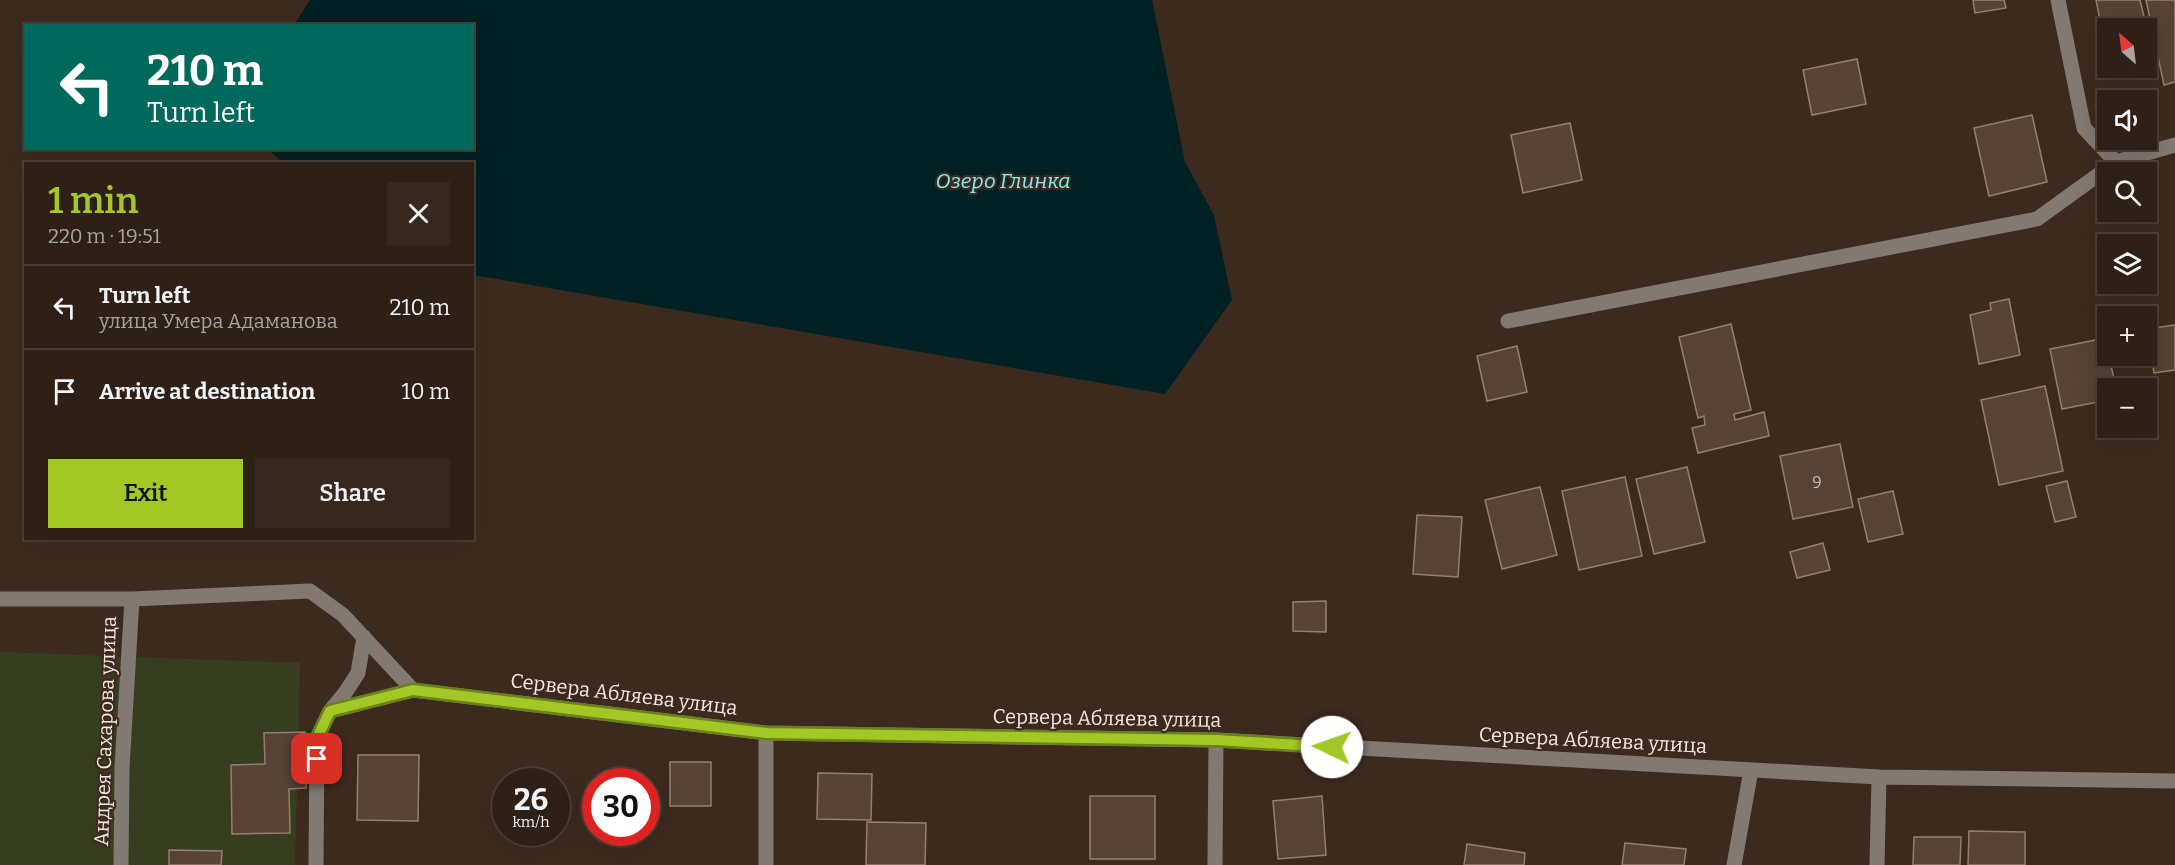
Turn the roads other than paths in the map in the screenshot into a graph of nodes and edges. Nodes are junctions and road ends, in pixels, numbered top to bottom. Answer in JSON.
{"nodes":[{"id":1,"x":2058,"y":0,"type":"edge"},
{"id":2,"x":2175,"y":145,"type":"edge"},
{"id":3,"x":2116,"y":162,"type":"joint"},
{"id":4,"x":2097,"y":176,"type":"edge"},
{"id":5,"x":1508,"y":321,"type":"dead end"},
{"id":6,"x":0,"y":599,"type":"edge"},
{"id":7,"x":132,"y":599,"type":"junction"},
{"id":8,"x":364,"y":637,"type":"junction"},
{"id":9,"x":413,"y":690,"type":"junction"},
{"id":10,"x":330,"y":711,"type":"junction"},
{"id":11,"x":766,"y":733,"type":"junction"},
{"id":12,"x":1216,"y":740,"type":"junction"},
{"id":13,"x":1751,"y":770,"type":"junction"},
{"id":14,"x":1879,"y":777,"type":"junction"},
{"id":15,"x":2175,"y":781,"type":"edge"},
{"id":16,"x":121,"y":865,"type":"edge"},
{"id":17,"x":316,"y":865,"type":"edge"},
{"id":18,"x":766,"y":865,"type":"edge"},
{"id":19,"x":1215,"y":865,"type":"edge"},
{"id":20,"x":1734,"y":865,"type":"edge"},
{"id":21,"x":1877,"y":865,"type":"edge"}],
"edges":[{"from":1,"to":3,"type":"street"},
{"from":2,"to":3,"type":"street"},
{"from":4,"to":5,"type":"street"},
{"from":6,"to":7,"type":"street"},
{"from":7,"to":8,"type":"street"},
{"from":7,"to":16,"type":"street","name":"Андрея Сахарова улица"},
{"from":8,"to":9,"type":"street"},
{"from":8,"to":10,"type":"street"},
{"from":9,"to":10,"type":"street","name":"Сервера Абляева улица"},
{"from":9,"to":11,"type":"street","name":"Сервера Абляева улица"},
{"from":10,"to":17,"type":"street"},
{"from":11,"to":12,"type":"street","name":"Сервера Абляева улица"},
{"from":11,"to":18,"type":"street"},
{"from":12,"to":13,"type":"street","name":"Сервера Абляева улица"},
{"from":12,"to":19,"type":"street"},
{"from":13,"to":14,"type":"street","name":"Сервера Абляева улица"},
{"from":13,"to":20,"type":"street"},
{"from":14,"to":15,"type":"street","name":"Сервера Абляева улица"},
{"from":14,"to":21,"type":"street"}]}
